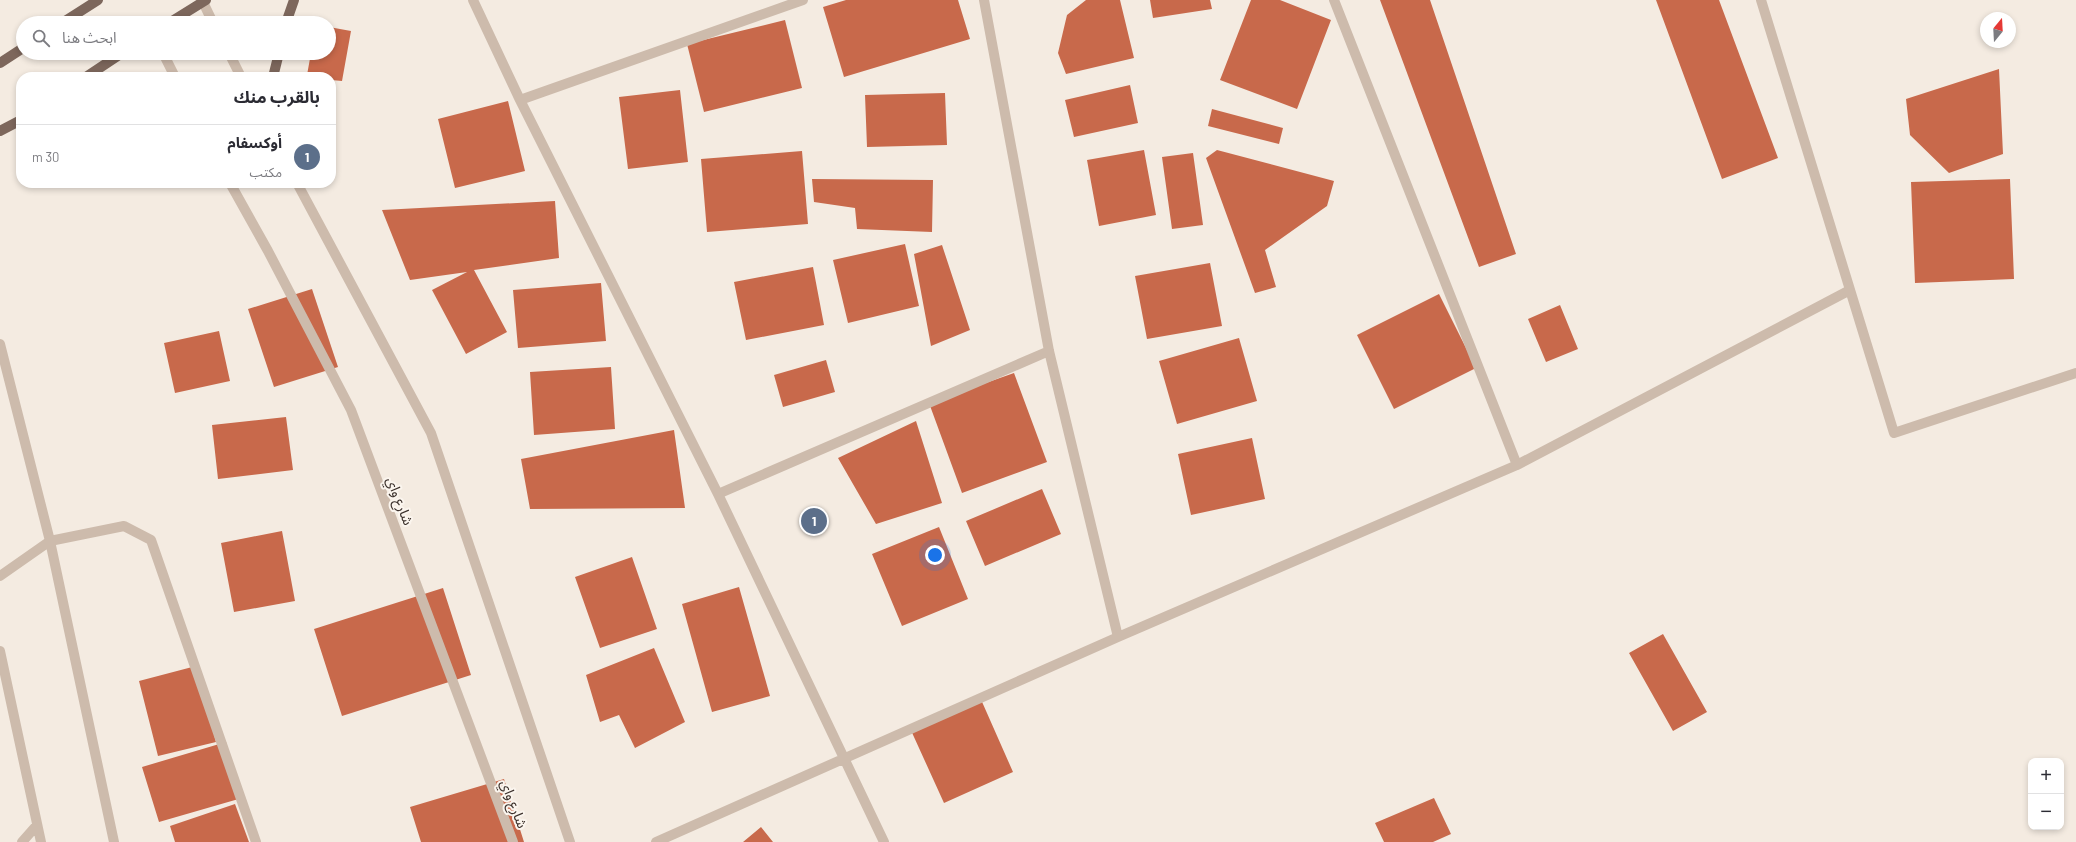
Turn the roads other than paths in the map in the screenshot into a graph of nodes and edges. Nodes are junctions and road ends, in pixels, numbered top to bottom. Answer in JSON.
{"nodes":[{"id":1,"x":98,"y":0,"type":"edge"},
{"id":2,"x":294,"y":0,"type":"edge"},
{"id":3,"x":473,"y":0,"type":"edge"},
{"id":4,"x":803,"y":0,"type":"edge"},
{"id":5,"x":984,"y":0,"type":"edge"},
{"id":6,"x":1334,"y":0,"type":"edge"},
{"id":7,"x":1761,"y":0,"type":"edge"},
{"id":8,"x":204,"y":1,"type":"edge"},
{"id":9,"x":73,"y":16,"type":"edge"},
{"id":10,"x":180,"y":16,"type":"edge"},
{"id":11,"x":210,"y":16,"type":"edge"},
{"id":12,"x":288,"y":16,"type":"edge"},
{"id":13,"x":16,"y":53,"type":"edge"},
{"id":14,"x":112,"y":60,"type":"edge"},
{"id":15,"x":166,"y":60,"type":"edge"},
{"id":16,"x":232,"y":60,"type":"edge"},
{"id":17,"x":277,"y":60,"type":"edge"},
{"id":18,"x":0,"y":63,"type":"edge"},
{"id":19,"x":94,"y":72,"type":"edge"},
{"id":20,"x":172,"y":72,"type":"edge"},
{"id":21,"x":238,"y":72,"type":"edge"},
{"id":22,"x":274,"y":72,"type":"edge"},
{"id":23,"x":520,"y":100,"type":"junction"},
{"id":24,"x":16,"y":123,"type":"edge"},
{"id":25,"x":0,"y":131,"type":"edge"},
{"id":26,"x":233,"y":188,"type":"edge"},
{"id":27,"x":300,"y":188,"type":"edge"},
{"id":28,"x":1850,"y":290,"type":"junction"},
{"id":29,"x":0,"y":344,"type":"edge"},
{"id":30,"x":1049,"y":350,"type":"junction"},
{"id":31,"x":2076,"y":373,"type":"edge"},
{"id":32,"x":1517,"y":465,"type":"junction"},
{"id":33,"x":718,"y":494,"type":"junction"},
{"id":34,"x":50,"y":541,"type":"junction"},
{"id":35,"x":0,"y":576,"type":"edge"},
{"id":36,"x":1118,"y":637,"type":"junction"},
{"id":37,"x":0,"y":651,"type":"edge"},
{"id":38,"x":844,"y":760,"type":"junction"},
{"id":39,"x":37,"y":825,"type":"junction"},
{"id":40,"x":22,"y":842,"type":"edge"},
{"id":41,"x":41,"y":842,"type":"edge"},
{"id":42,"x":114,"y":842,"type":"edge"},
{"id":43,"x":256,"y":842,"type":"edge"},
{"id":44,"x":513,"y":842,"type":"edge"},
{"id":45,"x":570,"y":842,"type":"edge"},
{"id":46,"x":656,"y":842,"type":"edge"},
{"id":47,"x":884,"y":842,"type":"edge"}],
"edges":[{"from":1,"to":9,"type":"main road"},
{"from":2,"to":12,"type":"main road"},
{"from":3,"to":23,"type":"street"},
{"from":4,"to":23,"type":"street"},
{"from":5,"to":30,"type":"street"},
{"from":6,"to":32,"type":"street"},
{"from":7,"to":28,"type":"street"},
{"from":8,"to":10,"type":"main road"},
{"from":8,"to":11,"type":"street"},
{"from":13,"to":18,"type":"main road"},
{"from":14,"to":19,"type":"main road"},
{"from":15,"to":20,"type":"street"},
{"from":16,"to":21,"type":"street"},
{"from":17,"to":22,"type":"main road"},
{"from":23,"to":33,"type":"street"},
{"from":24,"to":25,"type":"main road"},
{"from":26,"to":44,"type":"street","name":"شارع واي"},
{"from":27,"to":45,"type":"street"},
{"from":28,"to":31,"type":"street"},
{"from":28,"to":32,"type":"street"},
{"from":29,"to":34,"type":"street"},
{"from":30,"to":33,"type":"street"},
{"from":30,"to":36,"type":"street"},
{"from":32,"to":36,"type":"street"},
{"from":33,"to":38,"type":"street"},
{"from":34,"to":35,"type":"street"},
{"from":34,"to":42,"type":"street"},
{"from":34,"to":43,"type":"street"},
{"from":36,"to":38,"type":"street"},
{"from":37,"to":39,"type":"street"},
{"from":38,"to":46,"type":"street"},
{"from":38,"to":47,"type":"street"},
{"from":39,"to":40,"type":"street"},
{"from":39,"to":41,"type":"street"}]}
